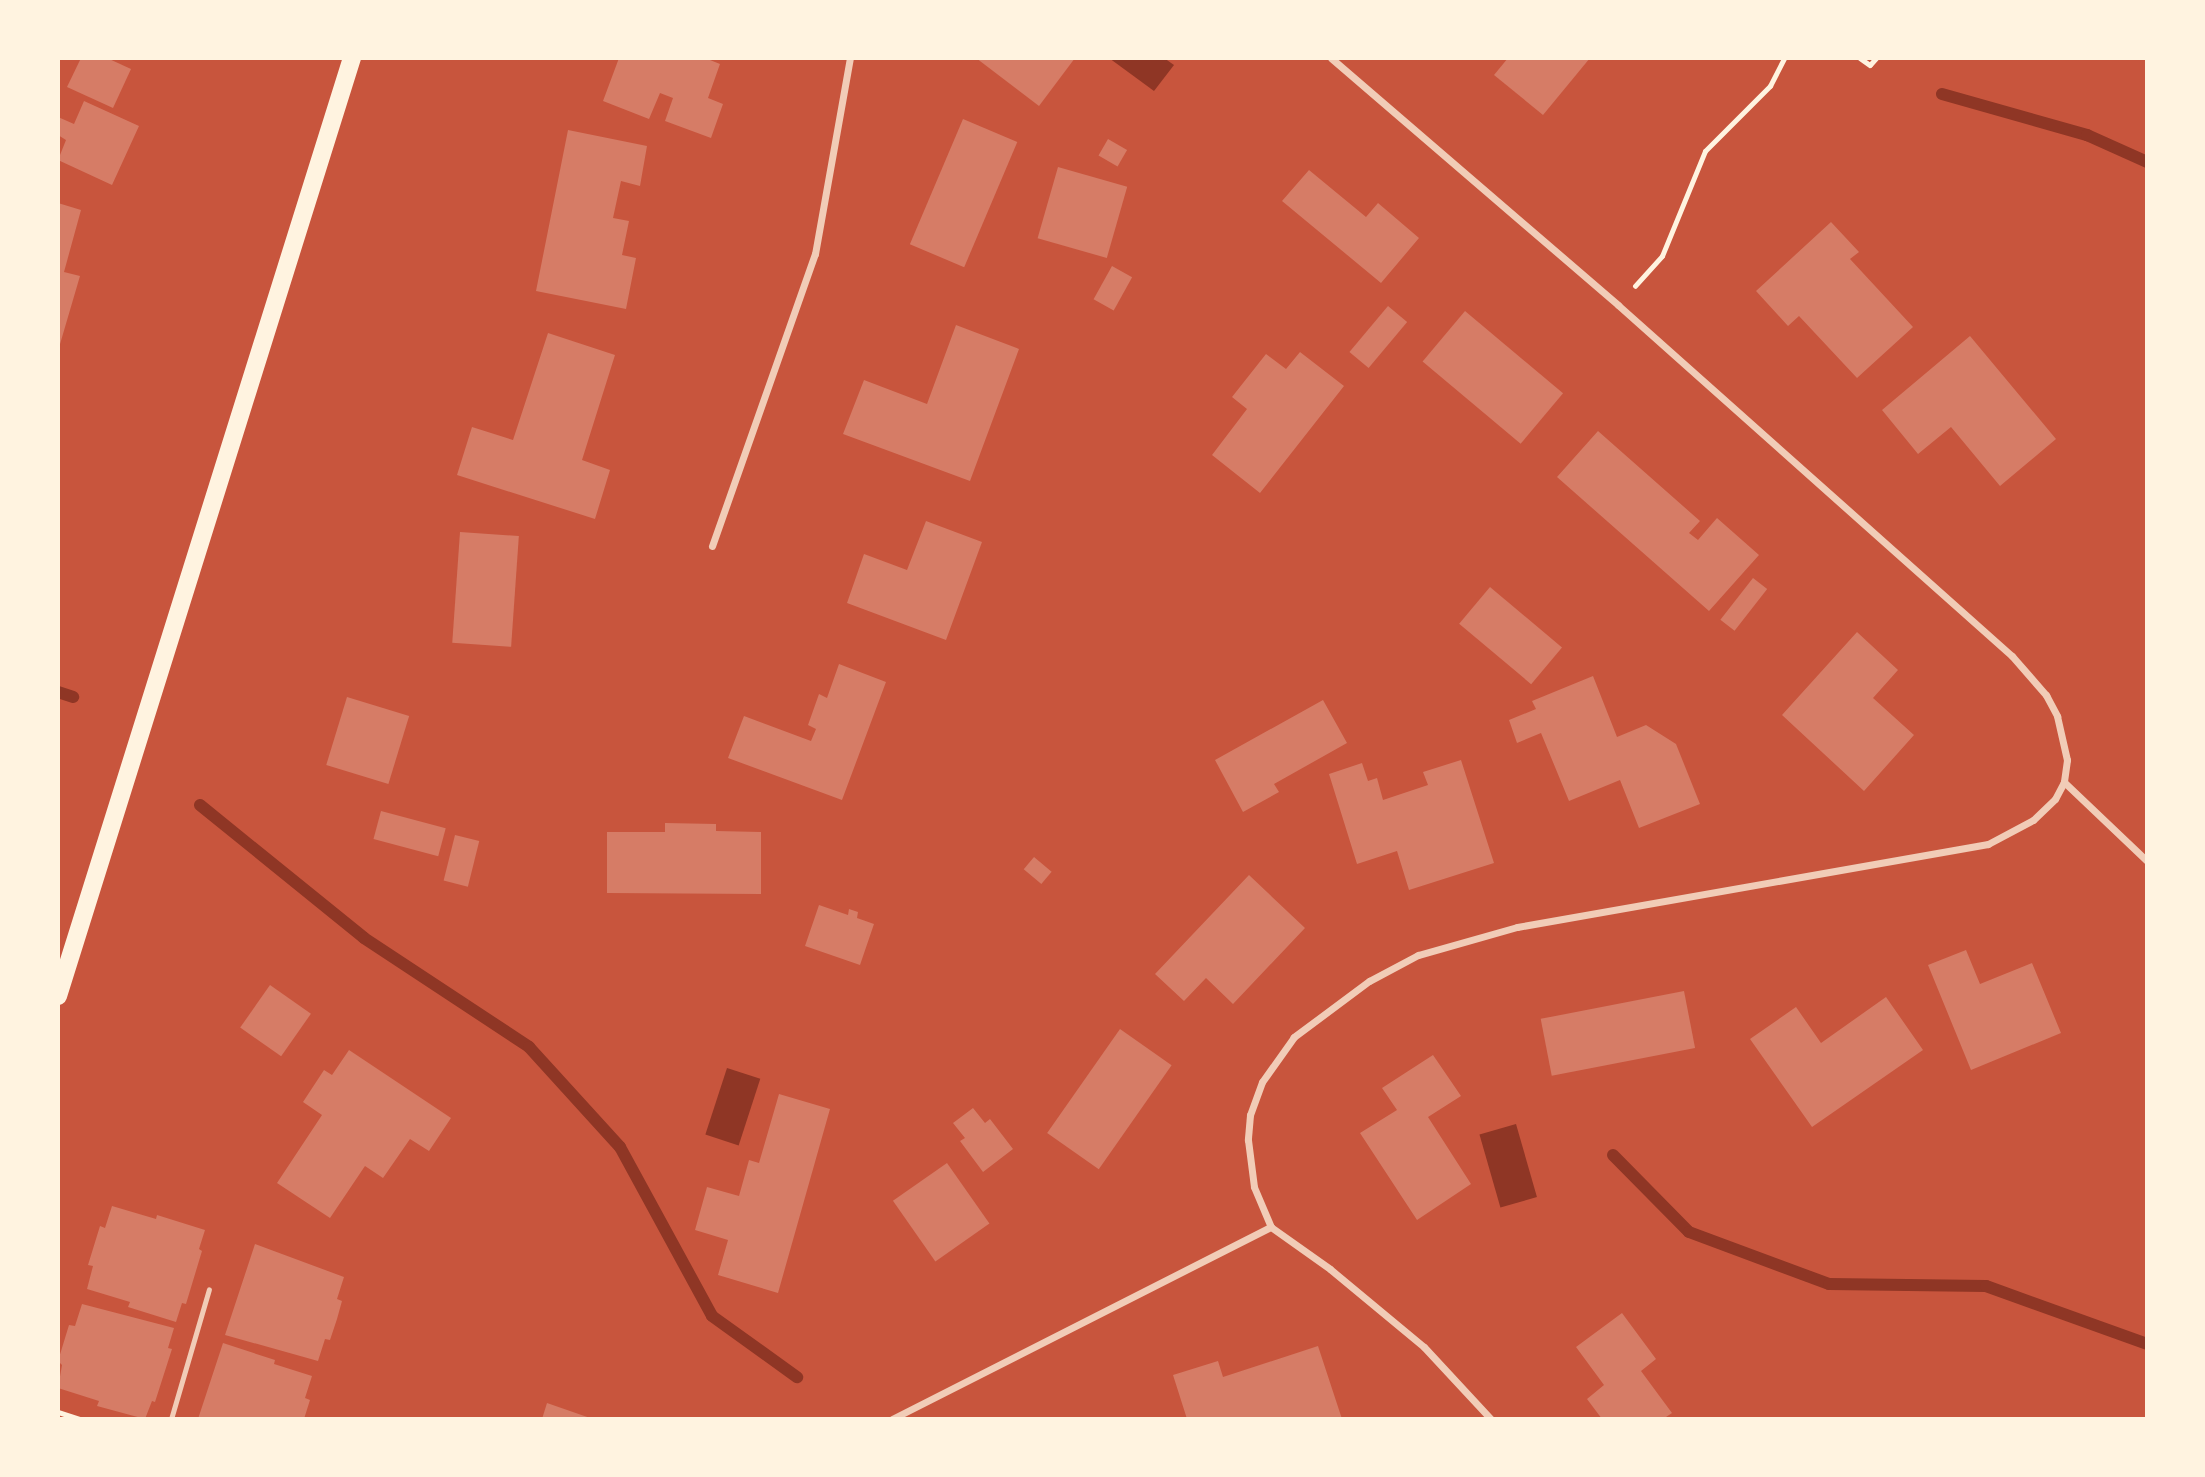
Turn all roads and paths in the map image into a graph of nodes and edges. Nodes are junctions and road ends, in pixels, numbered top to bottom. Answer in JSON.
{"nodes":[{"id":1,"x":352,"y":58,"type":"edge"},
{"id":2,"x":850,"y":58,"type":"edge"},
{"id":3,"x":1331,"y":58,"type":"edge"},
{"id":4,"x":1784,"y":58,"type":"edge"},
{"id":5,"x":1860,"y":58,"type":"edge"},
{"id":6,"x":1876,"y":58,"type":"edge"},
{"id":7,"x":1618,"y":305,"type":"junction"},
{"id":8,"x":712,"y":547,"type":"dead end"},
{"id":9,"x":2064,"y":782,"type":"junction"},
{"id":10,"x":2147,"y":861,"type":"edge"},
{"id":11,"x":58,"y":996,"type":"edge"},
{"id":12,"x":1271,"y":1227,"type":"junction"},
{"id":13,"x":209,"y":1289,"type":"dead end"},
{"id":14,"x":58,"y":1412,"type":"edge"},
{"id":15,"x":80,"y":1419,"type":"edge"},
{"id":16,"x":171,"y":1419,"type":"edge"},
{"id":17,"x":892,"y":1419,"type":"edge"},
{"id":18,"x":1491,"y":1419,"type":"edge"}],
"edges":[{"from":1,"to":11,"type":"main road"},
{"from":2,"to":8,"type":"street"},
{"from":3,"to":7,"type":"street"},
{"from":4,"to":7,"type":"path"},
{"from":5,"to":6,"type":"path"},
{"from":7,"to":9,"type":"street"},
{"from":9,"to":10,"type":"street"},
{"from":9,"to":12,"type":"street"},
{"from":12,"to":17,"type":"street"},
{"from":12,"to":18,"type":"street"},
{"from":13,"to":16,"type":"lane"},
{"from":14,"to":15,"type":"path"}]}
